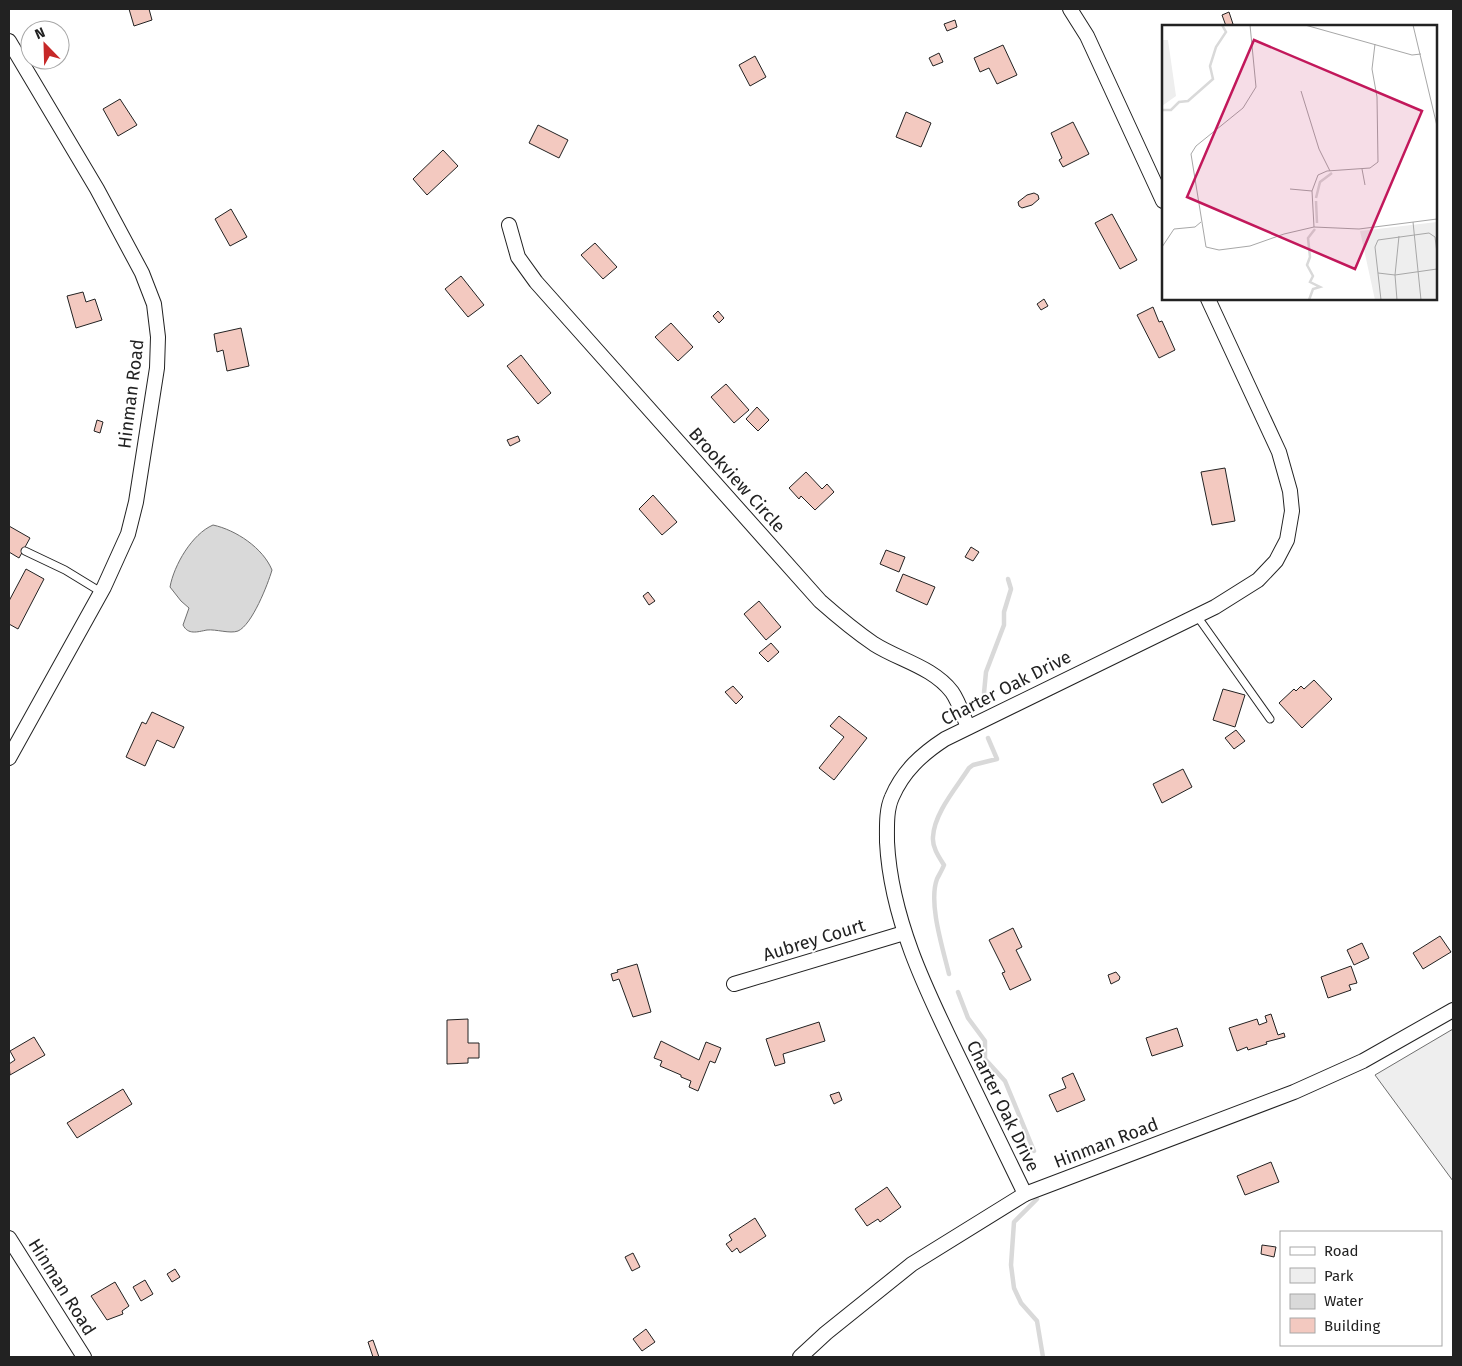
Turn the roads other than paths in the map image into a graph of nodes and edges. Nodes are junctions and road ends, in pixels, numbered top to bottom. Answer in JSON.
{"nodes":[{"id":1,"x":1070,"y":9,"type":"edge"},
{"id":2,"x":9,"y":41,"type":"edge"},
{"id":3,"x":1162,"y":199,"type":"edge"},
{"id":4,"x":509,"y":225,"type":"dead end"},
{"id":5,"x":1208,"y":300,"type":"edge"},
{"id":6,"x":25,"y":551,"type":"dead end"},
{"id":7,"x":101,"y":592,"type":"junction"},
{"id":8,"x":1198,"y":616,"type":"junction"},
{"id":9,"x":1270,"y":720,"type":"dead end"},
{"id":10,"x":968,"y":727,"type":"junction"},
{"id":11,"x":9,"y":758,"type":"edge"},
{"id":12,"x":904,"y":933,"type":"junction"},
{"id":13,"x":734,"y":984,"type":"dead end"},
{"id":14,"x":1453,"y":1010,"type":"edge"},
{"id":15,"x":1025,"y":1194,"type":"junction"},
{"id":16,"x":9,"y":1238,"type":"edge"},
{"id":17,"x":84,"y":1357,"type":"edge"},
{"id":18,"x":800,"y":1357,"type":"edge"}],
"edges":[{"from":1,"to":3,"type":"street"},
{"from":2,"to":7,"type":"street","name":"Hinman Road"},
{"from":4,"to":10,"type":"street","name":"Brookview Circle"},
{"from":5,"to":8,"type":"street","name":"Charter Oak Drive"},
{"from":6,"to":7,"type":"lane"},
{"from":7,"to":11,"type":"street","name":"Hinman Road"},
{"from":8,"to":9,"type":"lane"},
{"from":8,"to":10,"type":"street","name":"Charter Oak Drive"},
{"from":10,"to":12,"type":"street","name":"Charter Oak Drive"},
{"from":12,"to":13,"type":"street","name":"Aubrey Court"},
{"from":12,"to":15,"type":"street","name":"Charter Oak Drive"},
{"from":14,"to":15,"type":"street","name":"Hinman Road"},
{"from":15,"to":18,"type":"street","name":"Hinman Road"},
{"from":16,"to":17,"type":"street","name":"Hinman Road"}]}
